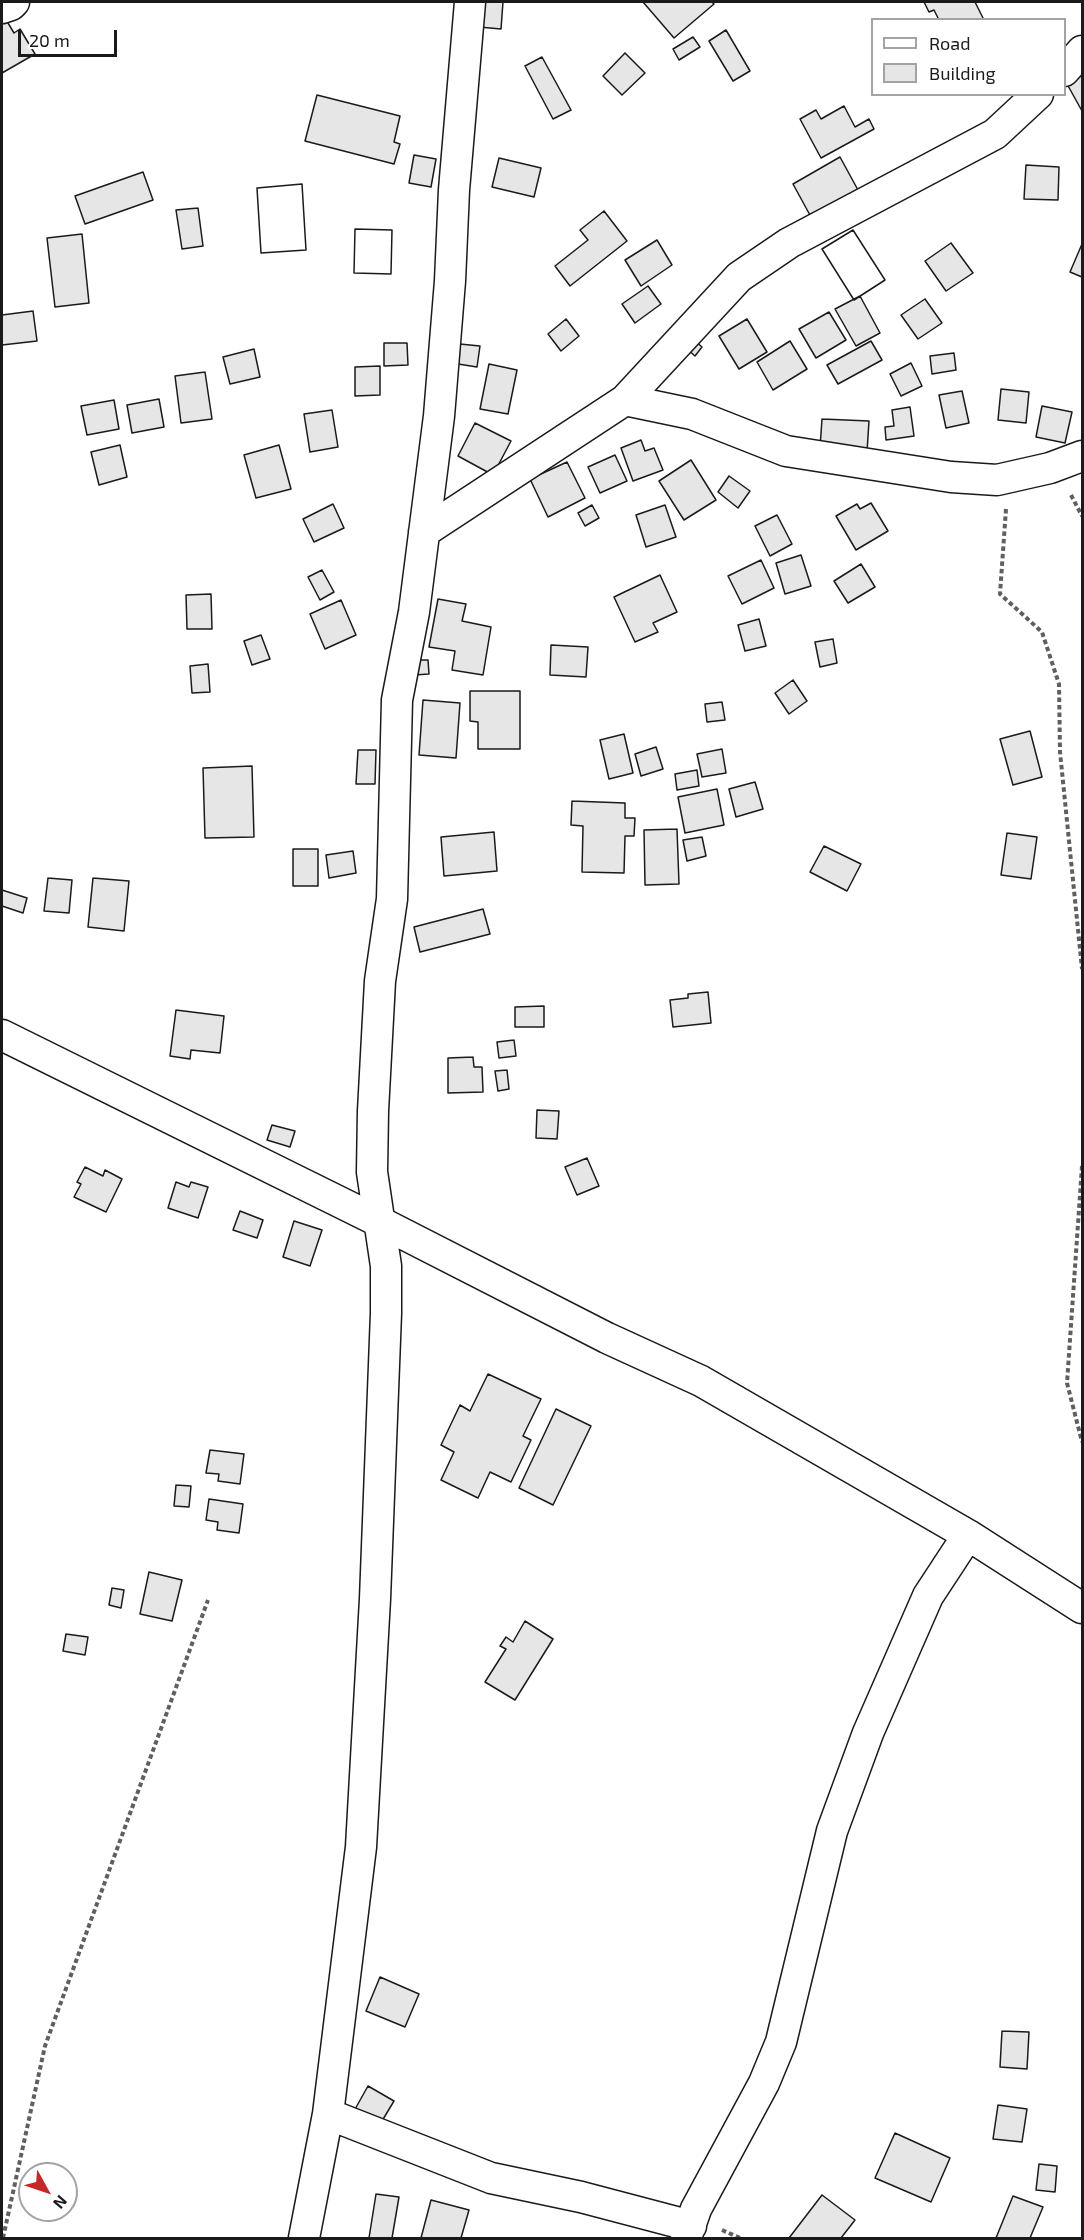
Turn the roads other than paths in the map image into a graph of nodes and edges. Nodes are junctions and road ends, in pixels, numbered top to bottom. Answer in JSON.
{"nodes":[{"id":1,"x":14,"y":2,"type":"edge"},
{"id":2,"x":470,"y":2,"type":"edge"},
{"id":3,"x":2,"y":8,"type":"edge"},
{"id":4,"x":1083,"y":51,"type":"edge"},
{"id":5,"x":1066,"y":70,"type":"edge"},
{"id":6,"x":1036,"y":96,"type":"edge"},
{"id":7,"x":625,"y":400,"type":"junction"},
{"id":8,"x":1083,"y":456,"type":"edge"},
{"id":9,"x":424,"y":532,"type":"junction"},
{"id":10,"x":2,"y":1035,"type":"edge"},
{"id":11,"x":380,"y":1222,"type":"junction"},
{"id":12,"x":968,"y":1535,"type":"junction"},
{"id":13,"x":1083,"y":1608,"type":"edge"},
{"id":14,"x":328,"y":2114,"type":"junction"},
{"id":15,"x":689,"y":2232,"type":"edge"},
{"id":16,"x":304,"y":2238,"type":"edge"}],
"edges":[{"from":1,"to":3,"type":"street"},
{"from":2,"to":9,"type":"street"},
{"from":4,"to":5,"type":"street"},
{"from":6,"to":7,"type":"street"},
{"from":7,"to":8,"type":"street"},
{"from":7,"to":9,"type":"street"},
{"from":9,"to":11,"type":"street"},
{"from":10,"to":11,"type":"street"},
{"from":11,"to":12,"type":"street"},
{"from":11,"to":14,"type":"street"},
{"from":12,"to":13,"type":"street"},
{"from":12,"to":15,"type":"street"},
{"from":14,"to":15,"type":"street"},
{"from":14,"to":16,"type":"street"}]}
